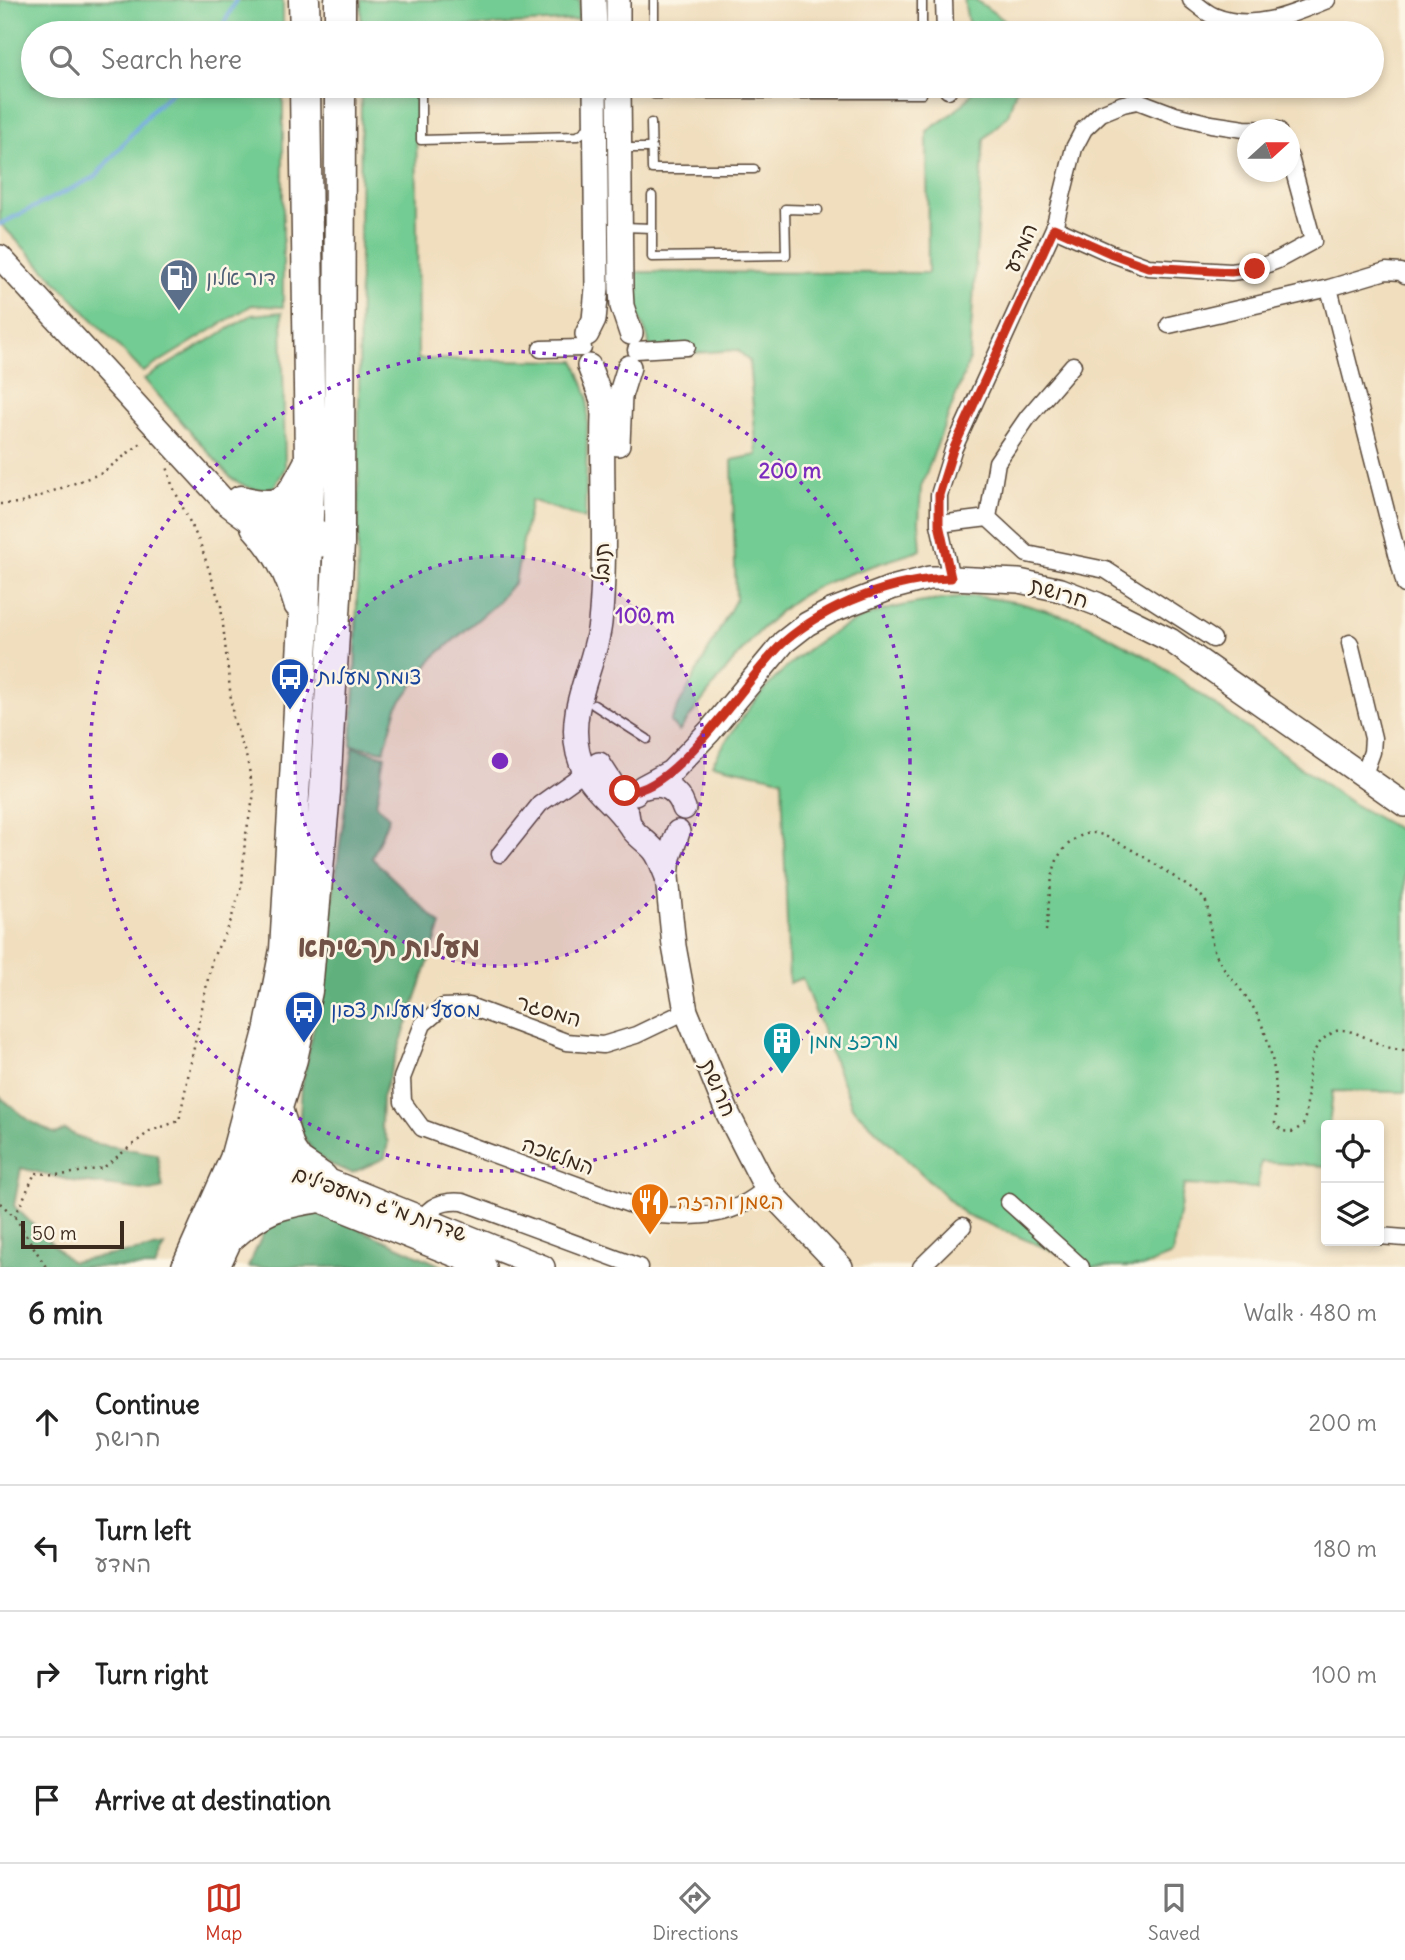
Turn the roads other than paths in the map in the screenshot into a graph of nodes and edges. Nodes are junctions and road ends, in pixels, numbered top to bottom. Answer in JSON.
{"nodes":[{"id":1,"x":304,"y":0,"type":"edge"},
{"id":2,"x":340,"y":0,"type":"edge"},
{"id":3,"x":594,"y":0,"type":"edge"},
{"id":4,"x":618,"y":0,"type":"edge"},
{"id":5,"x":654,"y":0,"type":"edge"},
{"id":6,"x":922,"y":0,"type":"edge"},
{"id":7,"x":944,"y":0,"type":"edge"},
{"id":8,"x":1191,"y":0,"type":"edge"},
{"id":9,"x":1327,"y":0,"type":"edge"},
{"id":10,"x":305,"y":21,"type":"edge"},
{"id":11,"x":340,"y":21,"type":"edge"},
{"id":12,"x":595,"y":21,"type":"edge"},
{"id":13,"x":618,"y":21,"type":"edge"},
{"id":14,"x":654,"y":21,"type":"edge"},
{"id":15,"x":922,"y":21,"type":"edge"},
{"id":16,"x":945,"y":21,"type":"edge"},
{"id":17,"x":1238,"y":21,"type":"edge"},
{"id":18,"x":1261,"y":21,"type":"edge"},
{"id":19,"x":305,"y":98,"type":"edge"},
{"id":20,"x":340,"y":98,"type":"edge"},
{"id":21,"x":421,"y":98,"type":"edge"},
{"id":22,"x":594,"y":98,"type":"edge"},
{"id":23,"x":619,"y":98,"type":"edge"},
{"id":24,"x":651,"y":123,"type":"dead end"},
{"id":25,"x":1237,"y":128,"type":"edge"},
{"id":26,"x":590,"y":136,"type":"junction"},
{"id":27,"x":620,"y":148,"type":"junction"},
{"id":28,"x":652,"y":148,"type":"junction"},
{"id":29,"x":754,"y":169,"type":"dead end"},
{"id":30,"x":1297,"y":182,"type":"edge"},
{"id":31,"x":652,"y":197,"type":"dead end"},
{"id":32,"x":818,"y":210,"type":"dead end"},
{"id":33,"x":620,"y":227,"type":"junction"},
{"id":34,"x":652,"y":228,"type":"junction"},
{"id":35,"x":1054,"y":228,"type":"junction"},
{"id":36,"x":0,"y":257,"type":"edge"},
{"id":37,"x":1405,"y":275,"type":"edge"},
{"id":38,"x":1329,"y":288,"type":"junction"},
{"id":39,"x":1169,"y":325,"type":"dead end"},
{"id":40,"x":687,"y":347,"type":"dead end"},
{"id":41,"x":541,"y":349,"type":"dead end"},
{"id":42,"x":587,"y":349,"type":"junction"},
{"id":43,"x":632,"y":350,"type":"junction"},
{"id":44,"x":1073,"y":365,"type":"dead end"},
{"id":45,"x":310,"y":461,"type":"junction"},
{"id":46,"x":248,"y":513,"type":"junction"},
{"id":47,"x":988,"y":519,"type":"junction"},
{"id":48,"x":939,"y":524,"type":"junction"},
{"id":49,"x":308,"y":536,"type":"junction"},
{"id":50,"x":339,"y":544,"type":"junction"},
{"id":51,"x":951,"y":578,"type":"junction"},
{"id":52,"x":1405,"y":585,"type":"edge"},
{"id":53,"x":304,"y":623,"type":"junction"},
{"id":54,"x":1213,"y":639,"type":"dead end"},
{"id":55,"x":1350,"y":643,"type":"dead end"},
{"id":56,"x":594,"y":705,"type":"junction"},
{"id":57,"x":710,"y":731,"type":"junction"},
{"id":58,"x":648,"y":739,"type":"dead end"},
{"id":59,"x":584,"y":772,"type":"junction"},
{"id":60,"x":1363,"y":777,"type":"junction"},
{"id":61,"x":639,"y":790,"type":"junction"},
{"id":62,"x":1405,"y":805,"type":"edge"},
{"id":63,"x":684,"y":808,"type":"junction"},
{"id":64,"x":678,"y":832,"type":"junction"},
{"id":65,"x":636,"y":833,"type":"junction"},
{"id":66,"x":500,"y":854,"type":"dead end"},
{"id":67,"x":667,"y":877,"type":"junction"},
{"id":68,"x":686,"y":1011,"type":"junction"},
{"id":69,"x":415,"y":1044,"type":"joint"},
{"id":70,"x":277,"y":1109,"type":"junction"},
{"id":71,"x":250,"y":1167,"type":"junction"},
{"id":72,"x":318,"y":1188,"type":"junction"},
{"id":73,"x":766,"y":1188,"type":"junction"},
{"id":74,"x":1009,"y":1202,"type":"dead end"},
{"id":75,"x":963,"y":1226,"type":"dead end"},
{"id":76,"x":418,"y":1228,"type":"junction"},
{"id":77,"x":1384,"y":1236,"type":"edge"},
{"id":78,"x":1405,"y":1238,"type":"edge"},
{"id":79,"x":220,"y":1254,"type":"edge"},
{"id":80,"x":480,"y":1266,"type":"edge"},
{"id":81,"x":187,"y":1267,"type":"edge"},
{"id":82,"x":544,"y":1267,"type":"edge"},
{"id":83,"x":639,"y":1267,"type":"edge"},
{"id":84,"x":841,"y":1267,"type":"edge"},
{"id":85,"x":921,"y":1267,"type":"edge"},
{"id":86,"x":1081,"y":1267,"type":"edge"}],
"edges":[{"from":1,"to":10,"type":"highway"},
{"from":2,"to":11,"type":"highway"},
{"from":3,"to":12,"type":"street"},
{"from":4,"to":13,"type":"street"},
{"from":5,"to":14,"type":"lane"},
{"from":6,"to":15,"type":"lane"},
{"from":7,"to":16,"type":"street"},
{"from":8,"to":17,"type":"street"},
{"from":9,"to":18,"type":"street"},
{"from":19,"to":45,"type":"highway"},
{"from":20,"to":50,"type":"highway"},
{"from":21,"to":26,"type":"lane"},
{"from":22,"to":26,"type":"street"},
{"from":23,"to":27,"type":"street"},
{"from":24,"to":28,"type":"lane"},
{"from":25,"to":35,"type":"street","name":"המדע"},
{"from":26,"to":42,"type":"street"},
{"from":27,"to":28,"type":"lane"},
{"from":27,"to":33,"type":"street"},
{"from":28,"to":29,"type":"lane"},
{"from":30,"to":35,"type":"street"},
{"from":31,"to":34,"type":"lane"},
{"from":32,"to":34,"type":"lane"},
{"from":33,"to":34,"type":"lane"},
{"from":33,"to":43,"type":"street"},
{"from":35,"to":48,"type":"street","name":"המדע"},
{"from":36,"to":46,"type":"street"},
{"from":37,"to":38,"type":"street"},
{"from":38,"to":39,"type":"street"},
{"from":38,"to":52,"type":"street"},
{"from":40,"to":43,"type":"street"},
{"from":41,"to":42,"type":"street"},
{"from":42,"to":43,"type":"street"},
{"from":42,"to":43,"type":"street"},
{"from":42,"to":59,"type":"street","name":"תובל"},
{"from":43,"to":56,"type":"street","name":"תובל"},
{"from":44,"to":47,"type":"street"},
{"from":45,"to":46,"type":"highway"},
{"from":45,"to":49,"type":"highway"},
{"from":46,"to":49,"type":"street"},
{"from":46,"to":53,"type":"highway"},
{"from":47,"to":48,"type":"street"},
{"from":47,"to":54,"type":"street"},
{"from":48,"to":51,"type":"street","name":"המדע"},
{"from":49,"to":50,"type":"street"},
{"from":49,"to":53,"type":"highway"},
{"from":50,"to":70,"type":"highway"},
{"from":51,"to":57,"type":"street","name":"חרושת"},
{"from":51,"to":60,"type":"street","name":"חרושת"},
{"from":53,"to":71,"type":"highway"},
{"from":55,"to":60,"type":"street"},
{"from":56,"to":58,"type":"lane"},
{"from":56,"to":61,"type":"street","name":"תובל"},
{"from":57,"to":61,"type":"street","name":"חרושת"},
{"from":57,"to":63,"type":"street","name":"חרושת"},
{"from":59,"to":65,"type":"street","name":"תובל"},
{"from":59,"to":66,"type":"street"},
{"from":60,"to":62,"type":"street","name":"חרושת"},
{"from":61,"to":63,"type":"street"},
{"from":61,"to":65,"type":"street"},
{"from":63,"to":64,"type":"street"},
{"from":64,"to":65,"type":"street"},
{"from":64,"to":67,"type":"street","name":"חרושת"},
{"from":65,"to":67,"type":"street","name":"חרושת"},
{"from":67,"to":68,"type":"street","name":"חרושת"},
{"from":68,"to":69,"type":"street","name":"המסגר"},
{"from":68,"to":73,"type":"street","name":"חרושת"},
{"from":69,"to":73,"type":"street","name":"המלאכה"},
{"from":70,"to":71,"type":"highway"},
{"from":70,"to":72,"type":"highway"},
{"from":71,"to":72,"type":"street","name":"שדרות מ\"ג המעפילים"},
{"from":71,"to":79,"type":"highway"},
{"from":71,"to":81,"type":"highway"},
{"from":72,"to":76,"type":"street","name":"שדרות מ\"ג המעפילים"},
{"from":72,"to":79,"type":"highway"},
{"from":73,"to":84,"type":"street","name":"חרושת"},
{"from":74,"to":86,"type":"street"},
{"from":75,"to":85,"type":"street"},
{"from":76,"to":80,"type":"street","name":"שדרות מ\"ג המעפילים"},
{"from":76,"to":82,"type":"street","name":"שדרות מ\"ג המעפילים"},
{"from":76,"to":83,"type":"street"},
{"from":77,"to":78,"type":"street"}]}
